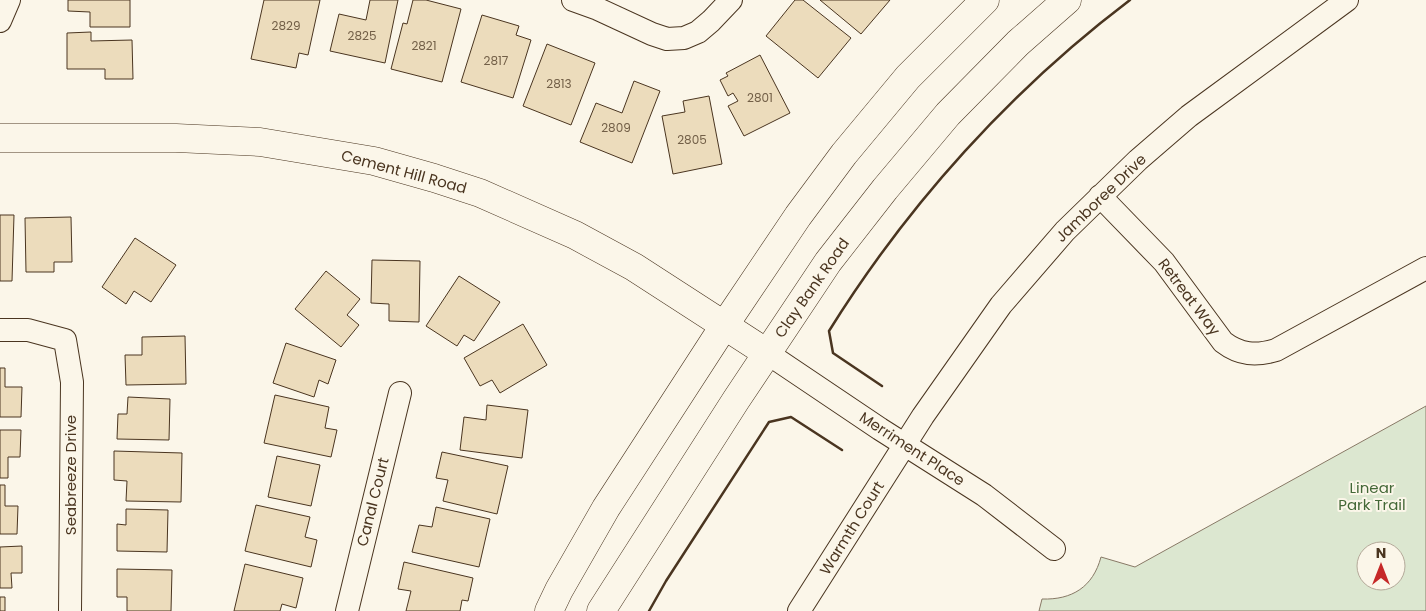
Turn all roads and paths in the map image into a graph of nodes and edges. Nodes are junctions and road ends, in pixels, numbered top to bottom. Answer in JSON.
{"nodes":[{"id":1,"x":9,"y":0,"type":"edge"},
{"id":2,"x":573,"y":0,"type":"edge"},
{"id":3,"x":731,"y":0,"type":"edge"},
{"id":4,"x":985,"y":0,"type":"edge"},
{"id":5,"x":1067,"y":0,"type":"edge"},
{"id":6,"x":1347,"y":0,"type":"edge"},
{"id":7,"x":0,"y":21,"type":"edge"},
{"id":8,"x":0,"y":138,"type":"edge"},
{"id":9,"x":1100,"y":196,"type":"junction"},
{"id":10,"x":1426,"y":268,"type":"edge"},
{"id":11,"x":724,"y":326,"type":"junction"},
{"id":12,"x":0,"y":330,"type":"edge"},
{"id":13,"x":767,"y":353,"type":"junction"},
{"id":14,"x":400,"y":393,"type":"dead end"},
{"id":15,"x":905,"y":445,"type":"junction"},
{"id":16,"x":1054,"y":549,"type":"dead end"},
{"id":17,"x":70,"y":611,"type":"edge"},
{"id":18,"x":346,"y":611,"type":"edge"},
{"id":19,"x":550,"y":611,"type":"edge"},
{"id":20,"x":600,"y":611,"type":"edge"},
{"id":21,"x":799,"y":611,"type":"edge"}],
"edges":[{"from":1,"to":7,"type":"street"},
{"from":2,"to":3,"type":"street"},
{"from":4,"to":11,"type":"street"},
{"from":5,"to":13,"type":"street","name":"Clay Bank Road"},
{"from":6,"to":9,"type":"street","name":"Jamboree Drive"},
{"from":8,"to":11,"type":"street","name":"Cement Hill Road"},
{"from":9,"to":10,"type":"street","name":"Retreat Way"},
{"from":9,"to":15,"type":"street","name":"Jamboree Drive"},
{"from":11,"to":13,"type":"street","name":"Cement Hill Road"},
{"from":11,"to":19,"type":"street"},
{"from":12,"to":17,"type":"street","name":"Seabreeze Drive"},
{"from":13,"to":15,"type":"street","name":"Merriment Place"},
{"from":13,"to":20,"type":"street","name":"Clay Bank Road"},
{"from":14,"to":18,"type":"street","name":"Canal Court"},
{"from":15,"to":16,"type":"street","name":"Merriment Place"},
{"from":15,"to":21,"type":"street","name":"Warmth Court"}]}
